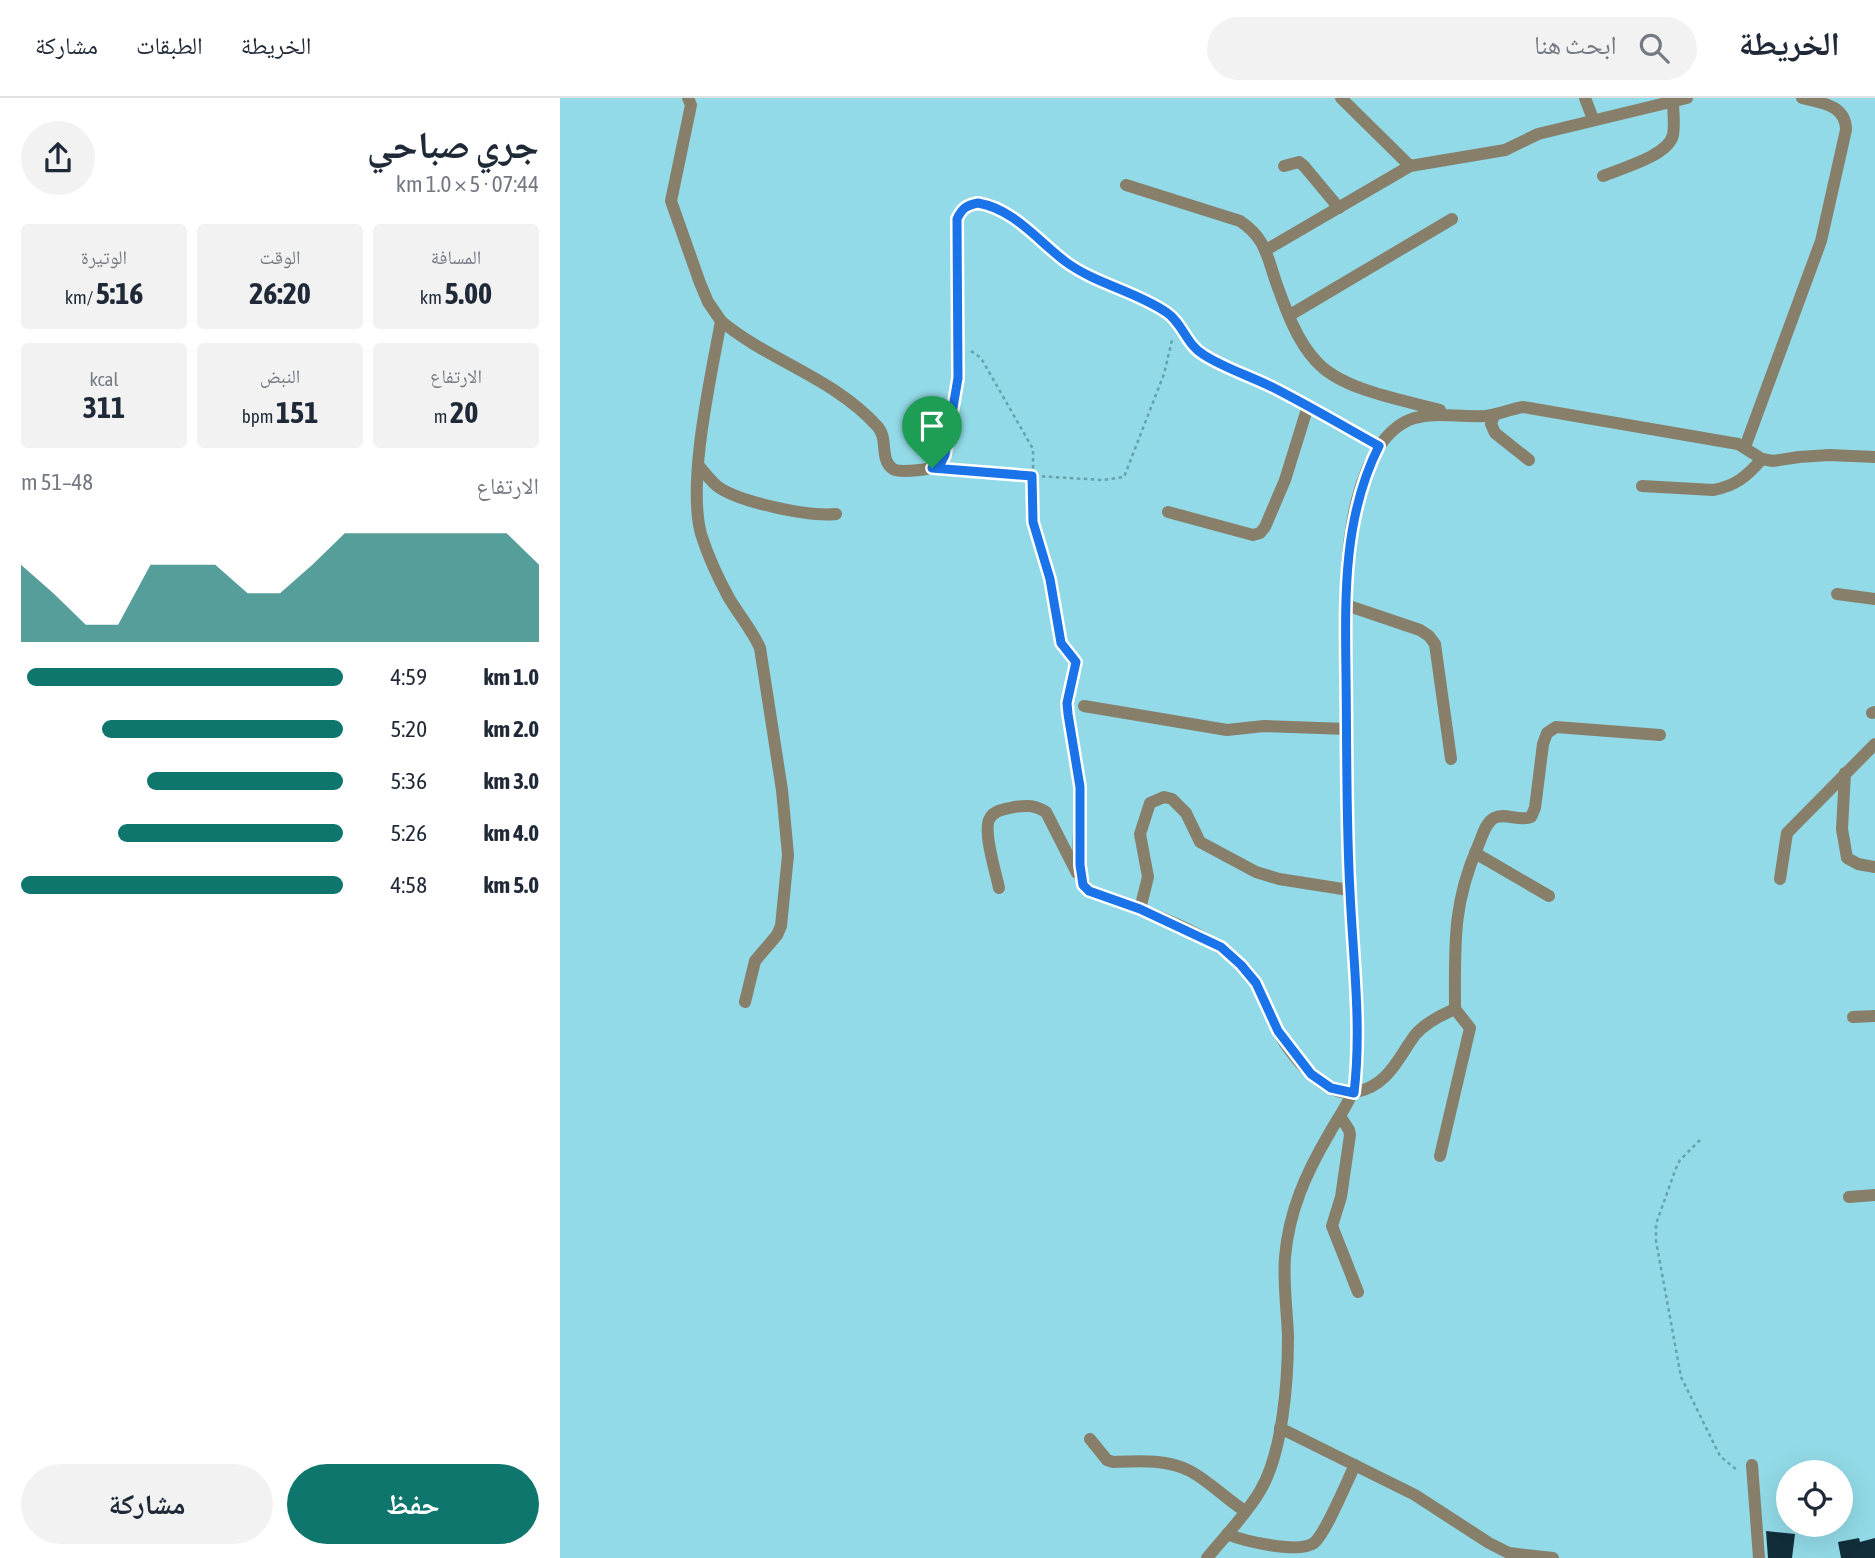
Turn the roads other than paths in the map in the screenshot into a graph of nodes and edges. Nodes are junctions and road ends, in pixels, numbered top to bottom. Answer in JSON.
{"nodes":[{"id":1,"x":688,"y":98,"type":"edge"},
{"id":2,"x":1340,"y":98,"type":"edge"},
{"id":3,"x":1585,"y":98,"type":"edge"},
{"id":4,"x":1687,"y":98,"type":"edge"},
{"id":5,"x":1802,"y":98,"type":"edge"},
{"id":6,"x":1673,"y":101,"type":"junction"},
{"id":7,"x":1593,"y":119,"type":"junction"},
{"id":8,"x":1284,"y":166,"type":"dead end"},
{"id":9,"x":1410,"y":166,"type":"junction"},
{"id":10,"x":1603,"y":176,"type":"dead end"},
{"id":11,"x":1126,"y":185,"type":"dead end"},
{"id":12,"x":1339,"y":208,"type":"junction"},
{"id":13,"x":1452,"y":219,"type":"dead end"},
{"id":14,"x":1266,"y":250,"type":"junction"},
{"id":15,"x":1290,"y":315,"type":"junction"},
{"id":16,"x":721,"y":321,"type":"junction"},
{"id":17,"x":1308,"y":406,"type":"junction"},
{"id":18,"x":1454,"y":414,"type":"junction"},
{"id":19,"x":1494,"y":415,"type":"junction"},
{"id":20,"x":1379,"y":446,"type":"junction"},
{"id":21,"x":1745,"y":447,"type":"junction"},
{"id":22,"x":1875,"y":457,"type":"edge"},
{"id":23,"x":1762,"y":459,"type":"junction"},
{"id":24,"x":1529,"y":460,"type":"dead end"},
{"id":25,"x":698,"y":465,"type":"junction"},
{"id":26,"x":1642,"y":486,"type":"dead end"},
{"id":27,"x":1168,"y":512,"type":"dead end"},
{"id":28,"x":836,"y":514,"type":"dead end"},
{"id":29,"x":1837,"y":594,"type":"dead end"},
{"id":30,"x":1875,"y":599,"type":"edge"},
{"id":31,"x":1346,"y":605,"type":"junction"},
{"id":32,"x":1076,"y":662,"type":"road end"},
{"id":33,"x":1084,"y":706,"type":"dead end"},
{"id":34,"x":1347,"y":729,"type":"junction"},
{"id":35,"x":1660,"y":735,"type":"dead end"},
{"id":36,"x":1875,"y":744,"type":"edge"},
{"id":37,"x":1451,"y":759,"type":"dead end"},
{"id":38,"x":1845,"y":773,"type":"junction"},
{"id":39,"x":1475,"y":853,"type":"junction"},
{"id":40,"x":1875,"y":867,"type":"edge"},
{"id":41,"x":1780,"y":878,"type":"dead end"},
{"id":42,"x":1081,"y":880,"type":"junction"},
{"id":43,"x":999,"y":888,"type":"dead end"},
{"id":44,"x":1349,"y":890,"type":"junction"},
{"id":45,"x":1549,"y":896,"type":"dead end"},
{"id":46,"x":1140,"y":909,"type":"junction"},
{"id":47,"x":745,"y":1002,"type":"dead end"},
{"id":48,"x":1455,"y":1009,"type":"junction"},
{"id":49,"x":1875,"y":1016,"type":"edge"},
{"id":50,"x":1853,"y":1017,"type":"dead end"},
{"id":51,"x":1354,"y":1093,"type":"junction"},
{"id":52,"x":1340,"y":1116,"type":"junction"},
{"id":53,"x":1440,"y":1156,"type":"dead end"},
{"id":54,"x":1875,"y":1195,"type":"edge"},
{"id":55,"x":1849,"y":1197,"type":"dead end"},
{"id":56,"x":1358,"y":1292,"type":"dead end"},
{"id":57,"x":1280,"y":1428,"type":"junction"},
{"id":58,"x":1090,"y":1439,"type":"dead end"},
{"id":59,"x":1355,"y":1465,"type":"junction"},
{"id":60,"x":1752,"y":1465,"type":"dead end"},
{"id":61,"x":1245,"y":1511,"type":"junction"},
{"id":62,"x":1227,"y":1534,"type":"junction"},
{"id":63,"x":1207,"y":1558,"type":"edge"},
{"id":64,"x":1553,"y":1558,"type":"edge"},
{"id":65,"x":1759,"y":1558,"type":"edge"}],
"edges":[{"from":1,"to":16,"type":"street"},
{"from":2,"to":9,"type":"street"},
{"from":3,"to":7,"type":"street"},
{"from":4,"to":6,"type":"street"},
{"from":5,"to":21,"type":"street"},
{"from":6,"to":7,"type":"street"},
{"from":6,"to":10,"type":"street"},
{"from":7,"to":9,"type":"street"},
{"from":8,"to":12,"type":"street"},
{"from":9,"to":12,"type":"street"},
{"from":11,"to":14,"type":"street"},
{"from":12,"to":14,"type":"street"},
{"from":13,"to":15,"type":"street"},
{"from":14,"to":15,"type":"street"},
{"from":15,"to":18,"type":"street"},
{"from":16,"to":17,"type":"street"},
{"from":16,"to":25,"type":"street"},
{"from":17,"to":20,"type":"street"},
{"from":17,"to":27,"type":"street"},
{"from":18,"to":19,"type":"street"},
{"from":18,"to":20,"type":"street"},
{"from":19,"to":21,"type":"street"},
{"from":19,"to":24,"type":"street"},
{"from":20,"to":31,"type":"street"},
{"from":21,"to":23,"type":"street"},
{"from":22,"to":23,"type":"street"},
{"from":23,"to":26,"type":"street"},
{"from":25,"to":28,"type":"street"},
{"from":25,"to":47,"type":"street"},
{"from":29,"to":30,"type":"street"},
{"from":31,"to":34,"type":"street"},
{"from":31,"to":37,"type":"street"},
{"from":32,"to":42,"type":"street"},
{"from":33,"to":34,"type":"street"},
{"from":34,"to":44,"type":"street"},
{"from":35,"to":39,"type":"street"},
{"from":36,"to":38,"type":"street"},
{"from":38,"to":40,"type":"street"},
{"from":38,"to":41,"type":"street"},
{"from":39,"to":45,"type":"street"},
{"from":39,"to":48,"type":"street"},
{"from":42,"to":43,"type":"street"},
{"from":42,"to":46,"type":"street"},
{"from":44,"to":46,"type":"street"},
{"from":44,"to":51,"type":"street"},
{"from":46,"to":51,"type":"street"},
{"from":48,"to":51,"type":"street"},
{"from":48,"to":53,"type":"street"},
{"from":49,"to":50,"type":"street"},
{"from":51,"to":52,"type":"street"},
{"from":52,"to":56,"type":"street"},
{"from":52,"to":57,"type":"street"},
{"from":54,"to":55,"type":"street"},
{"from":57,"to":59,"type":"street"},
{"from":57,"to":61,"type":"street"},
{"from":58,"to":61,"type":"street"},
{"from":59,"to":62,"type":"street"},
{"from":59,"to":64,"type":"street"},
{"from":60,"to":65,"type":"street"},
{"from":61,"to":62,"type":"street"},
{"from":62,"to":63,"type":"street"}]}
